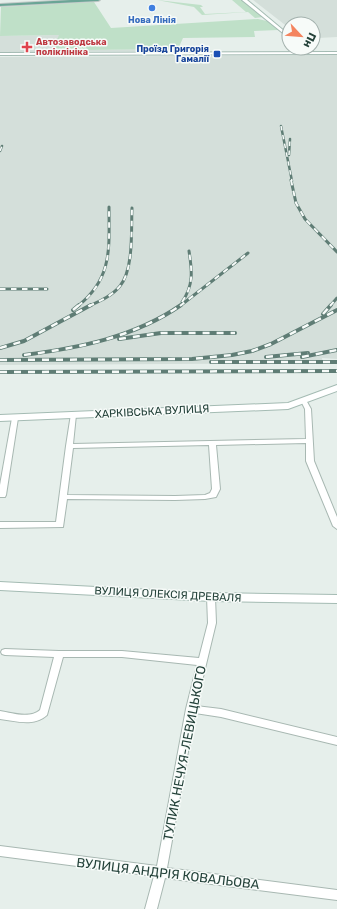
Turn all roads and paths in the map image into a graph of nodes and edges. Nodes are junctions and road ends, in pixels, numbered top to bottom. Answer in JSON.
{"nodes":[{"id":1,"x":49,"y":0,"type":"edge"},
{"id":2,"x":98,"y":0,"type":"edge"},
{"id":3,"x":244,"y":0,"type":"edge"},
{"id":4,"x":0,"y":4,"type":"edge"},
{"id":5,"x":281,"y":30,"type":"edge"},
{"id":6,"x":281,"y":53,"type":"edge"},
{"id":7,"x":321,"y":53,"type":"edge"},
{"id":8,"x":337,"y":53,"type":"edge"},
{"id":9,"x":0,"y":54,"type":"edge"},
{"id":10,"x":337,"y":388,"type":"edge"},
{"id":11,"x":304,"y":401,"type":"junction"},
{"id":12,"x":73,"y":415,"type":"junction"},
{"id":13,"x":0,"y":418,"type":"edge"},
{"id":14,"x":15,"y":418,"type":"junction"},
{"id":15,"x":310,"y":441,"type":"junction"},
{"id":16,"x":212,"y":443,"type":"junction"},
{"id":17,"x":69,"y":446,"type":"junction"},
{"id":18,"x":0,"y":496,"type":"edge"},
{"id":19,"x":63,"y":497,"type":"junction"},
{"id":20,"x":0,"y":525,"type":"edge"},
{"id":21,"x":337,"y":526,"type":"edge"},
{"id":22,"x":0,"y":586,"type":"edge"},
{"id":23,"x":211,"y":597,"type":"junction"},
{"id":24,"x":337,"y":599,"type":"edge"},
{"id":25,"x":5,"y":652,"type":"dead end"},
{"id":26,"x":59,"y":654,"type":"junction"},
{"id":27,"x":202,"y":662,"type":"junction"},
{"id":28,"x":191,"y":709,"type":"junction"},
{"id":29,"x":0,"y":715,"type":"edge"},
{"id":30,"x":337,"y":741,"type":"edge"},
{"id":31,"x":0,"y":851,"type":"edge"},
{"id":32,"x":160,"y":872,"type":"junction"},
{"id":33,"x":337,"y":895,"type":"edge"},
{"id":34,"x":151,"y":909,"type":"edge"}],
"edges":[{"from":1,"to":4,"type":"main road"},
{"from":2,"to":4,"type":"main road"},
{"from":3,"to":5,"type":"street"},
{"from":6,"to":9,"type":"street"},
{"from":7,"to":8,"type":"street"},
{"from":10,"to":11,"type":"street","name":"ХАРКІВСЬКА ВУЛИЦЯ"},
{"from":11,"to":12,"type":"street","name":"ХАРКІВСЬКА ВУЛИЦЯ"},
{"from":11,"to":15,"type":"street"},
{"from":12,"to":14,"type":"street","name":"ХАРКІВСЬКА ВУЛИЦЯ"},
{"from":12,"to":17,"type":"street"},
{"from":13,"to":14,"type":"street","name":"ХАРКІВСЬКА ВУЛИЦЯ"},
{"from":14,"to":18,"type":"street"},
{"from":15,"to":16,"type":"street"},
{"from":15,"to":21,"type":"street"},
{"from":16,"to":17,"type":"street"},
{"from":16,"to":19,"type":"street"},
{"from":17,"to":19,"type":"street"},
{"from":19,"to":20,"type":"street"},
{"from":22,"to":23,"type":"street","name":"ВУЛИЦЯ ОЛЕКСІЯ ДРЕВАЛЯ"},
{"from":23,"to":24,"type":"street","name":"ВУЛИЦЯ ОЛЕКСІЯ ДРЕВАЛЯ"},
{"from":23,"to":27,"type":"street","name":"ТУПИК НЕЧУЯ-ЛЕВИЦЬКОГО"},
{"from":25,"to":26,"type":"street"},
{"from":26,"to":27,"type":"street"},
{"from":26,"to":29,"type":"street"},
{"from":27,"to":28,"type":"street","name":"ТУПИК НЕЧУЯ-ЛЕВИЦЬКОГО"},
{"from":28,"to":30,"type":"street"},
{"from":28,"to":32,"type":"street","name":"ТУПИК НЕЧУЯ-ЛЕВИЦЬКОГО"},
{"from":31,"to":32,"type":"street","name":"ВУЛИЦЯ АНДРІЯ КОВАЛЬОВА"},
{"from":32,"to":33,"type":"street","name":"ВУЛИЦЯ АНДРІЯ КОВАЛЬОВА"},
{"from":32,"to":34,"type":"street","name":"ТУПИК НЕЧУЯ-ЛЕВИЦЬКОГО"}]}
